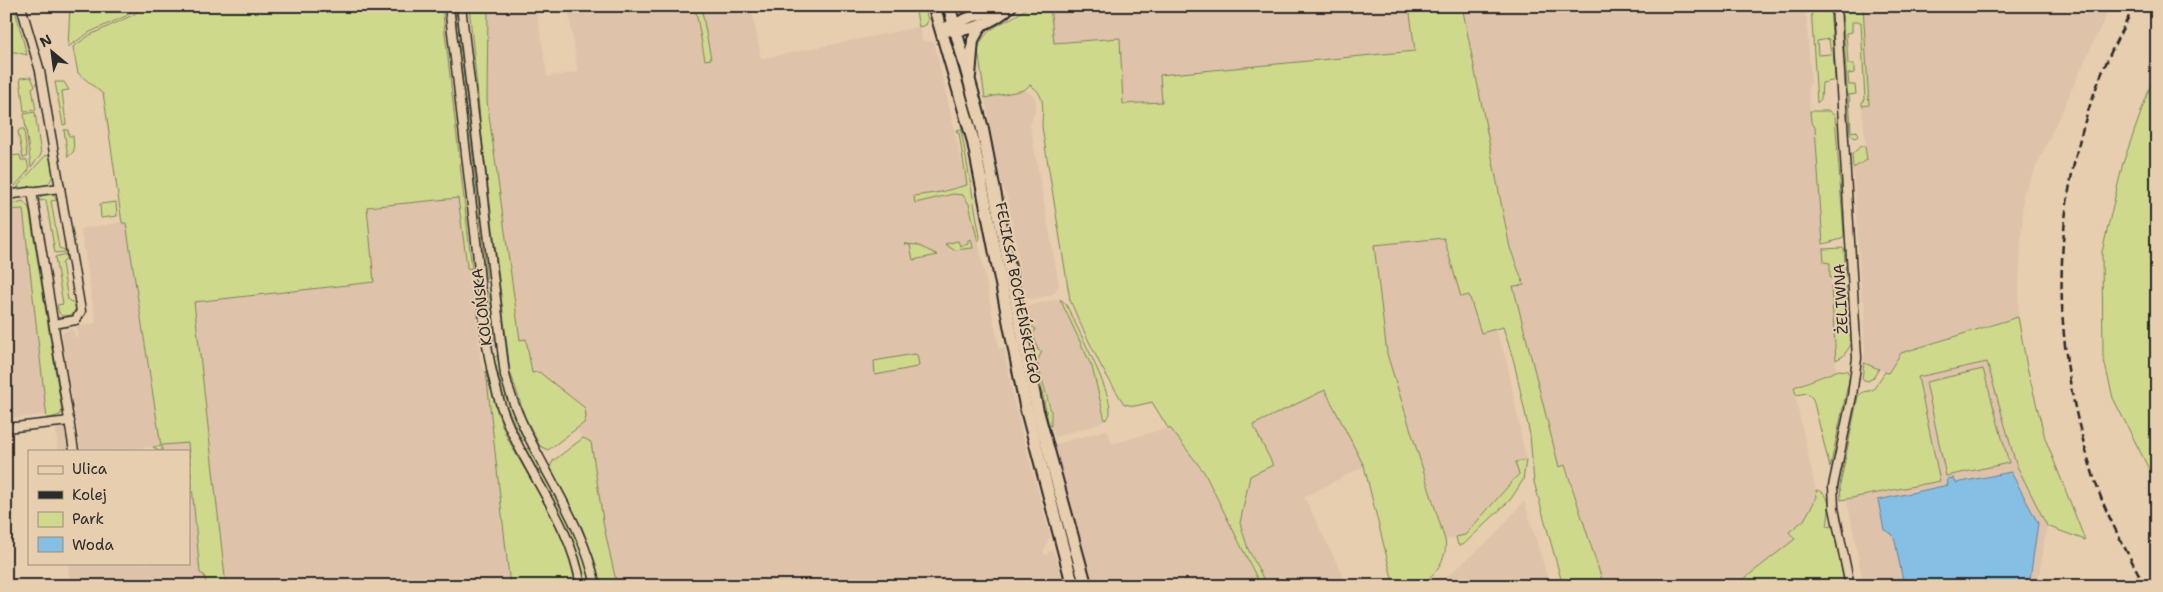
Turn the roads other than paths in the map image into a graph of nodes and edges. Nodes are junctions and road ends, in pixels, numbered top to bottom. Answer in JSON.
{"nodes":[{"id":1,"x":21,"y":6,"type":"edge"},
{"id":2,"x":25,"y":6,"type":"edge"},
{"id":3,"x":449,"y":6,"type":"edge"},
{"id":4,"x":461,"y":6,"type":"edge"},
{"id":5,"x":934,"y":6,"type":"edge"},
{"id":6,"x":949,"y":6,"type":"edge"},
{"id":7,"x":965,"y":6,"type":"edge"},
{"id":8,"x":1011,"y":6,"type":"edge"},
{"id":9,"x":1836,"y":6,"type":"edge"},
{"id":10,"x":986,"y":12,"type":"junction"},
{"id":11,"x":24,"y":15,"type":"junction"},
{"id":12,"x":982,"y":24,"type":"junction"},
{"id":13,"x":955,"y":27,"type":"junction"},
{"id":14,"x":941,"y":30,"type":"junction"},
{"id":15,"x":970,"y":77,"type":"junction"},
{"id":16,"x":60,"y":188,"type":"junction"},
{"id":17,"x":32,"y":191,"type":"junction"},
{"id":18,"x":6,"y":195,"type":"edge"},
{"id":19,"x":54,"y":324,"type":"junction"},
{"id":20,"x":70,"y":421,"type":"junction"},
{"id":21,"x":6,"y":428,"type":"edge"},
{"id":22,"x":74,"y":450,"type":"edge"},
{"id":23,"x":581,"y":586,"type":"edge"},
{"id":24,"x":596,"y":586,"type":"edge"},
{"id":25,"x":1073,"y":586,"type":"edge"},
{"id":26,"x":1086,"y":586,"type":"edge"},
{"id":27,"x":1850,"y":586,"type":"edge"}],
"edges":[{"from":1,"to":11,"type":"street"},
{"from":2,"to":11,"type":"street"},
{"from":3,"to":23,"type":"street","name":"KOLOŃSKA"},
{"from":4,"to":24,"type":"street","name":"KOLOŃSKA"},
{"from":5,"to":14,"type":"main road","name":"FELIKSA BOCHEŃSKIEGO"},
{"from":6,"to":13,"type":"main road","name":"FELIKSA BOCHEŃSKIEGO"},
{"from":7,"to":10,"type":"street"},
{"from":8,"to":10,"type":"street"},
{"from":8,"to":12,"type":"street"},
{"from":9,"to":27,"type":"street","name":"ŻELIWNA"},
{"from":10,"to":13,"type":"street"},
{"from":11,"to":16,"type":"street"},
{"from":12,"to":13,"type":"street"},
{"from":12,"to":15,"type":"street"},
{"from":13,"to":14,"type":"street"},
{"from":13,"to":15,"type":"main road","name":"FELIKSA BOCHEŃSKIEGO"},
{"from":14,"to":25,"type":"main road","name":"FELIKSA BOCHEŃSKIEGO"},
{"from":15,"to":26,"type":"main road","name":"FELIKSA BOCHEŃSKIEGO"},
{"from":16,"to":17,"type":"street"},
{"from":16,"to":19,"type":"street"},
{"from":17,"to":18,"type":"street"},
{"from":17,"to":19,"type":"street"},
{"from":19,"to":20,"type":"street"},
{"from":20,"to":21,"type":"street"},
{"from":20,"to":22,"type":"street"}]}
